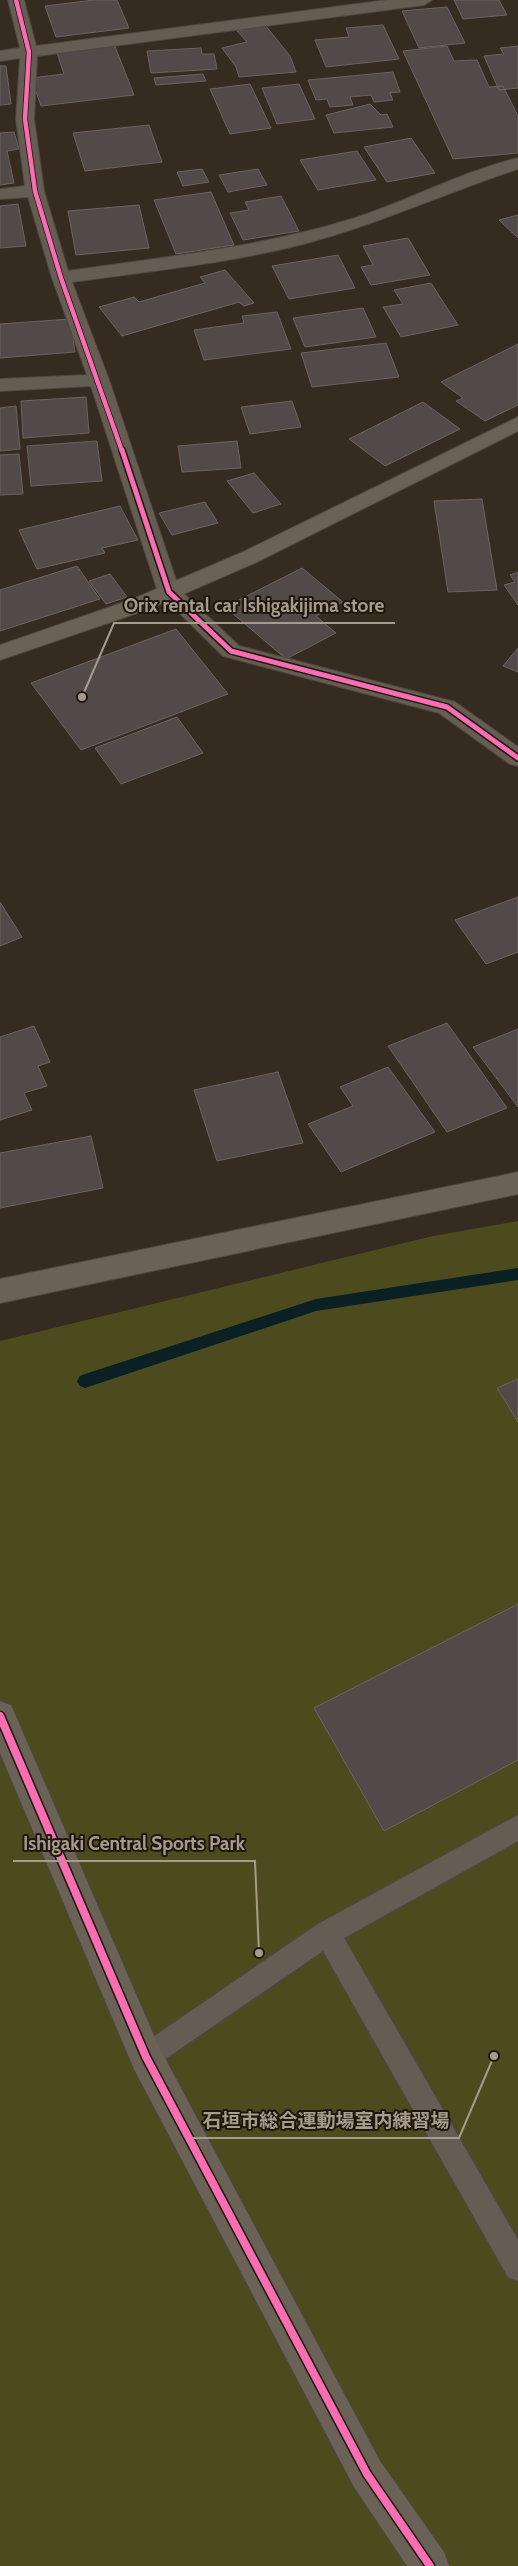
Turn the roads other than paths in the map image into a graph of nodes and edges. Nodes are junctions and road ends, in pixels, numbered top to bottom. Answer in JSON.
{"nodes":[{"id":1,"x":16,"y":0,"type":"edge"},
{"id":2,"x":424,"y":0,"type":"edge"},
{"id":3,"x":29,"y":52,"type":"junction"},
{"id":4,"x":0,"y":56,"type":"edge"},
{"id":5,"x":518,"y":163,"type":"edge"},
{"id":6,"x":36,"y":190,"type":"junction"},
{"id":7,"x":0,"y":194,"type":"edge"},
{"id":8,"x":61,"y":278,"type":"junction"},
{"id":9,"x":99,"y":380,"type":"junction"},
{"id":10,"x":0,"y":385,"type":"edge"},
{"id":11,"x":518,"y":423,"type":"edge"},
{"id":12,"x":169,"y":592,"type":"junction"},
{"id":13,"x":0,"y":653,"type":"edge"},
{"id":14,"x":518,"y":758,"type":"edge"},
{"id":15,"x":518,"y":1183,"type":"edge"},
{"id":16,"x":0,"y":1291,"type":"edge"},
{"id":17,"x":0,"y":1716,"type":"edge"},
{"id":18,"x":518,"y":1826,"type":"edge"},
{"id":19,"x":327,"y":1933,"type":"junction"},
{"id":20,"x":146,"y":2057,"type":"junction"},
{"id":21,"x":518,"y":2267,"type":"edge"},
{"id":22,"x":430,"y":2566,"type":"edge"}],
"edges":[{"from":1,"to":3,"type":"street"},
{"from":2,"to":3,"type":"street"},
{"from":3,"to":4,"type":"street"},
{"from":3,"to":6,"type":"street"},
{"from":5,"to":8,"type":"street"},
{"from":6,"to":7,"type":"street"},
{"from":6,"to":8,"type":"street"},
{"from":8,"to":9,"type":"street"},
{"from":9,"to":10,"type":"street"},
{"from":9,"to":12,"type":"street"},
{"from":11,"to":12,"type":"street"},
{"from":12,"to":13,"type":"street"},
{"from":12,"to":14,"type":"street"},
{"from":15,"to":16,"type":"street"},
{"from":17,"to":20,"type":"street"},
{"from":18,"to":19,"type":"lane"},
{"from":19,"to":20,"type":"lane"},
{"from":19,"to":21,"type":"lane"},
{"from":20,"to":22,"type":"street"}]}
